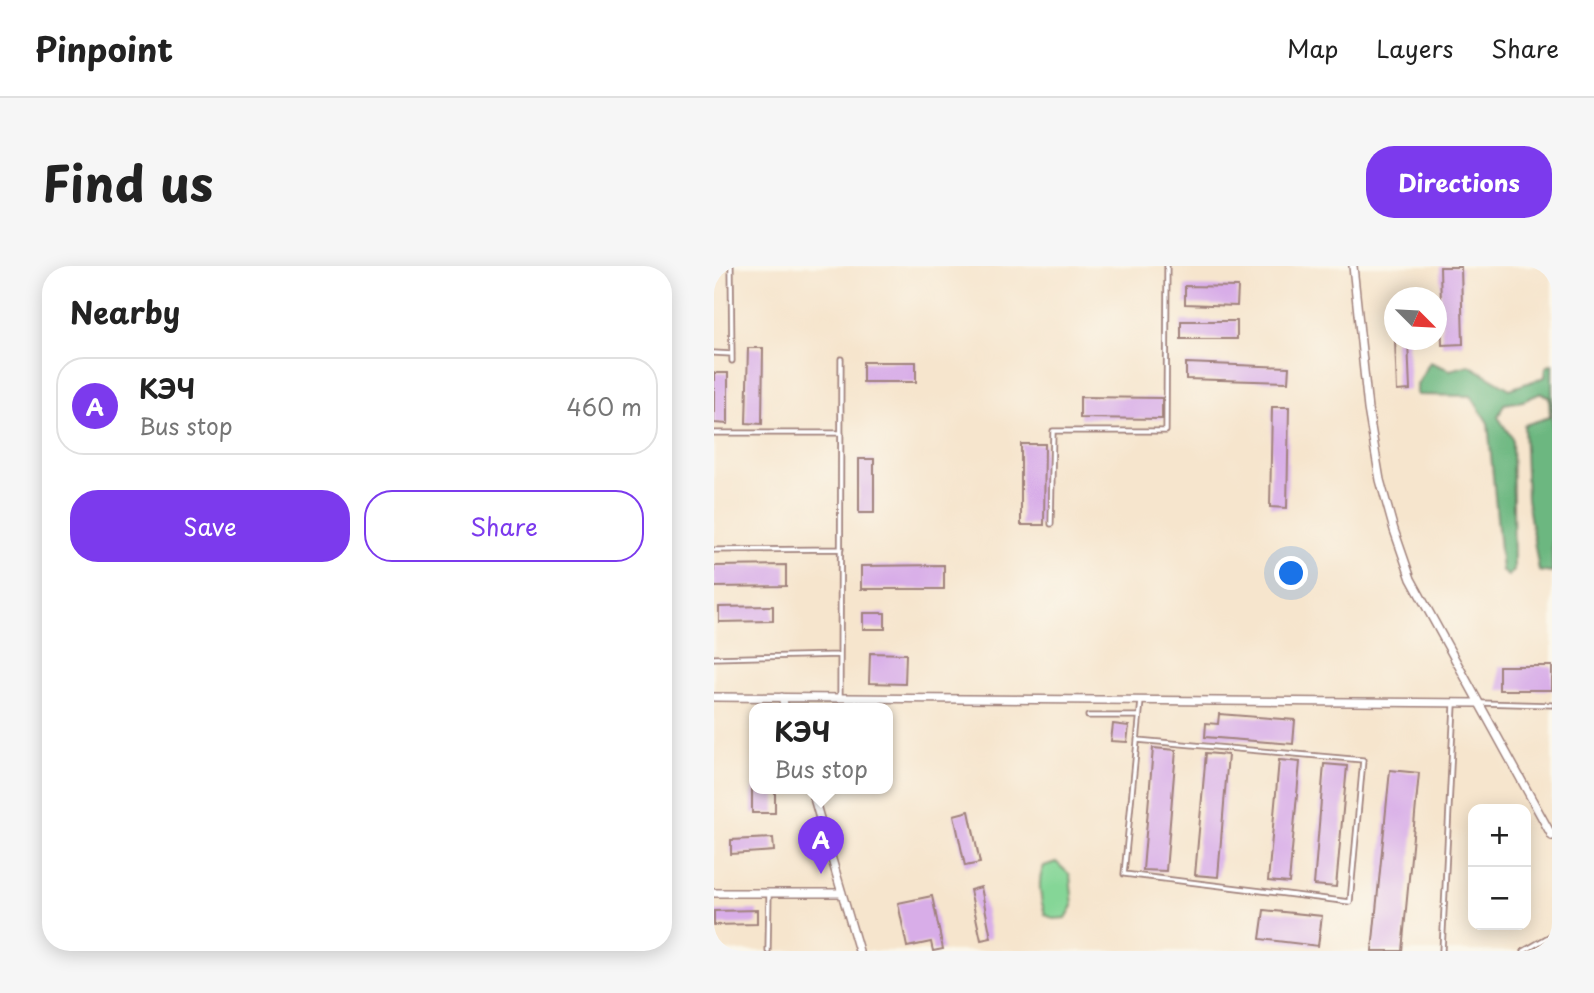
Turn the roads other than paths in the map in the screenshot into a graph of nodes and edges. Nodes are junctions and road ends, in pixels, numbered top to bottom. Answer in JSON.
{"nodes":[{"id":1,"x":731,"y":266,"type":"edge"},
{"id":2,"x":1167,"y":266,"type":"edge"},
{"id":3,"x":1353,"y":266,"type":"edge"},
{"id":4,"x":714,"y":353,"type":"edge"},
{"id":5,"x":732,"y":354,"type":"junction"},
{"id":6,"x":841,"y":359,"type":"dead end"},
{"id":7,"x":732,"y":361,"type":"dead end"},
{"id":8,"x":714,"y":433,"type":"edge"},
{"id":9,"x":841,"y":433,"type":"junction"},
{"id":10,"x":1051,"y":524,"type":"dead end"},
{"id":11,"x":841,"y":549,"type":"junction"},
{"id":12,"x":714,"y":550,"type":"edge"},
{"id":13,"x":840,"y":655,"type":"junction"},
{"id":14,"x":714,"y":658,"type":"edge"},
{"id":15,"x":714,"y":697,"type":"edge"},
{"id":16,"x":782,"y":697,"type":"junction"},
{"id":17,"x":840,"y":698,"type":"junction"},
{"id":18,"x":1141,"y":700,"type":"junction"},
{"id":19,"x":784,"y":703,"type":"edge"},
{"id":20,"x":1454,"y":703,"type":"junction"},
{"id":21,"x":1476,"y":703,"type":"junction"},
{"id":22,"x":1552,"y":705,"type":"edge"},
{"id":23,"x":1088,"y":716,"type":"dead end"},
{"id":24,"x":1139,"y":716,"type":"junction"},
{"id":25,"x":1137,"y":740,"type":"junction"},
{"id":26,"x":813,"y":794,"type":"edge"},
{"id":27,"x":1552,"y":836,"type":"edge"},
{"id":28,"x":714,"y":893,"type":"edge"},
{"id":29,"x":769,"y":893,"type":"junction"},
{"id":30,"x":842,"y":893,"type":"junction"},
{"id":31,"x":1552,"y":935,"type":"edge"},
{"id":32,"x":768,"y":951,"type":"edge"},
{"id":33,"x":859,"y":951,"type":"edge"},
{"id":34,"x":1442,"y":951,"type":"edge"},
{"id":35,"x":1524,"y":951,"type":"edge"}],
"edges":[{"from":1,"to":5,"type":"lane"},
{"from":2,"to":10,"type":"lane"},
{"from":3,"to":21,"type":"street"},
{"from":4,"to":5,"type":"lane"},
{"from":5,"to":7,"type":"lane"},
{"from":6,"to":9,"type":"lane"},
{"from":8,"to":9,"type":"lane"},
{"from":9,"to":11,"type":"lane"},
{"from":11,"to":12,"type":"lane"},
{"from":11,"to":13,"type":"lane"},
{"from":13,"to":14,"type":"lane"},
{"from":13,"to":17,"type":"lane"},
{"from":15,"to":16,"type":"street"},
{"from":16,"to":17,"type":"street"},
{"from":16,"to":19,"type":"street"},
{"from":17,"to":18,"type":"street"},
{"from":18,"to":20,"type":"street"},
{"from":18,"to":24,"type":"lane"},
{"from":20,"to":21,"type":"street"},
{"from":20,"to":34,"type":"lane"},
{"from":21,"to":22,"type":"lane"},
{"from":21,"to":27,"type":"street"},
{"from":23,"to":24,"type":"lane"},
{"from":24,"to":25,"type":"lane"},
{"from":25,"to":25,"type":"lane"},
{"from":26,"to":30,"type":"street"},
{"from":28,"to":29,"type":"street"},
{"from":29,"to":30,"type":"street"},
{"from":29,"to":32,"type":"lane"},
{"from":30,"to":33,"type":"street"},
{"from":31,"to":35,"type":"lane"}]}
